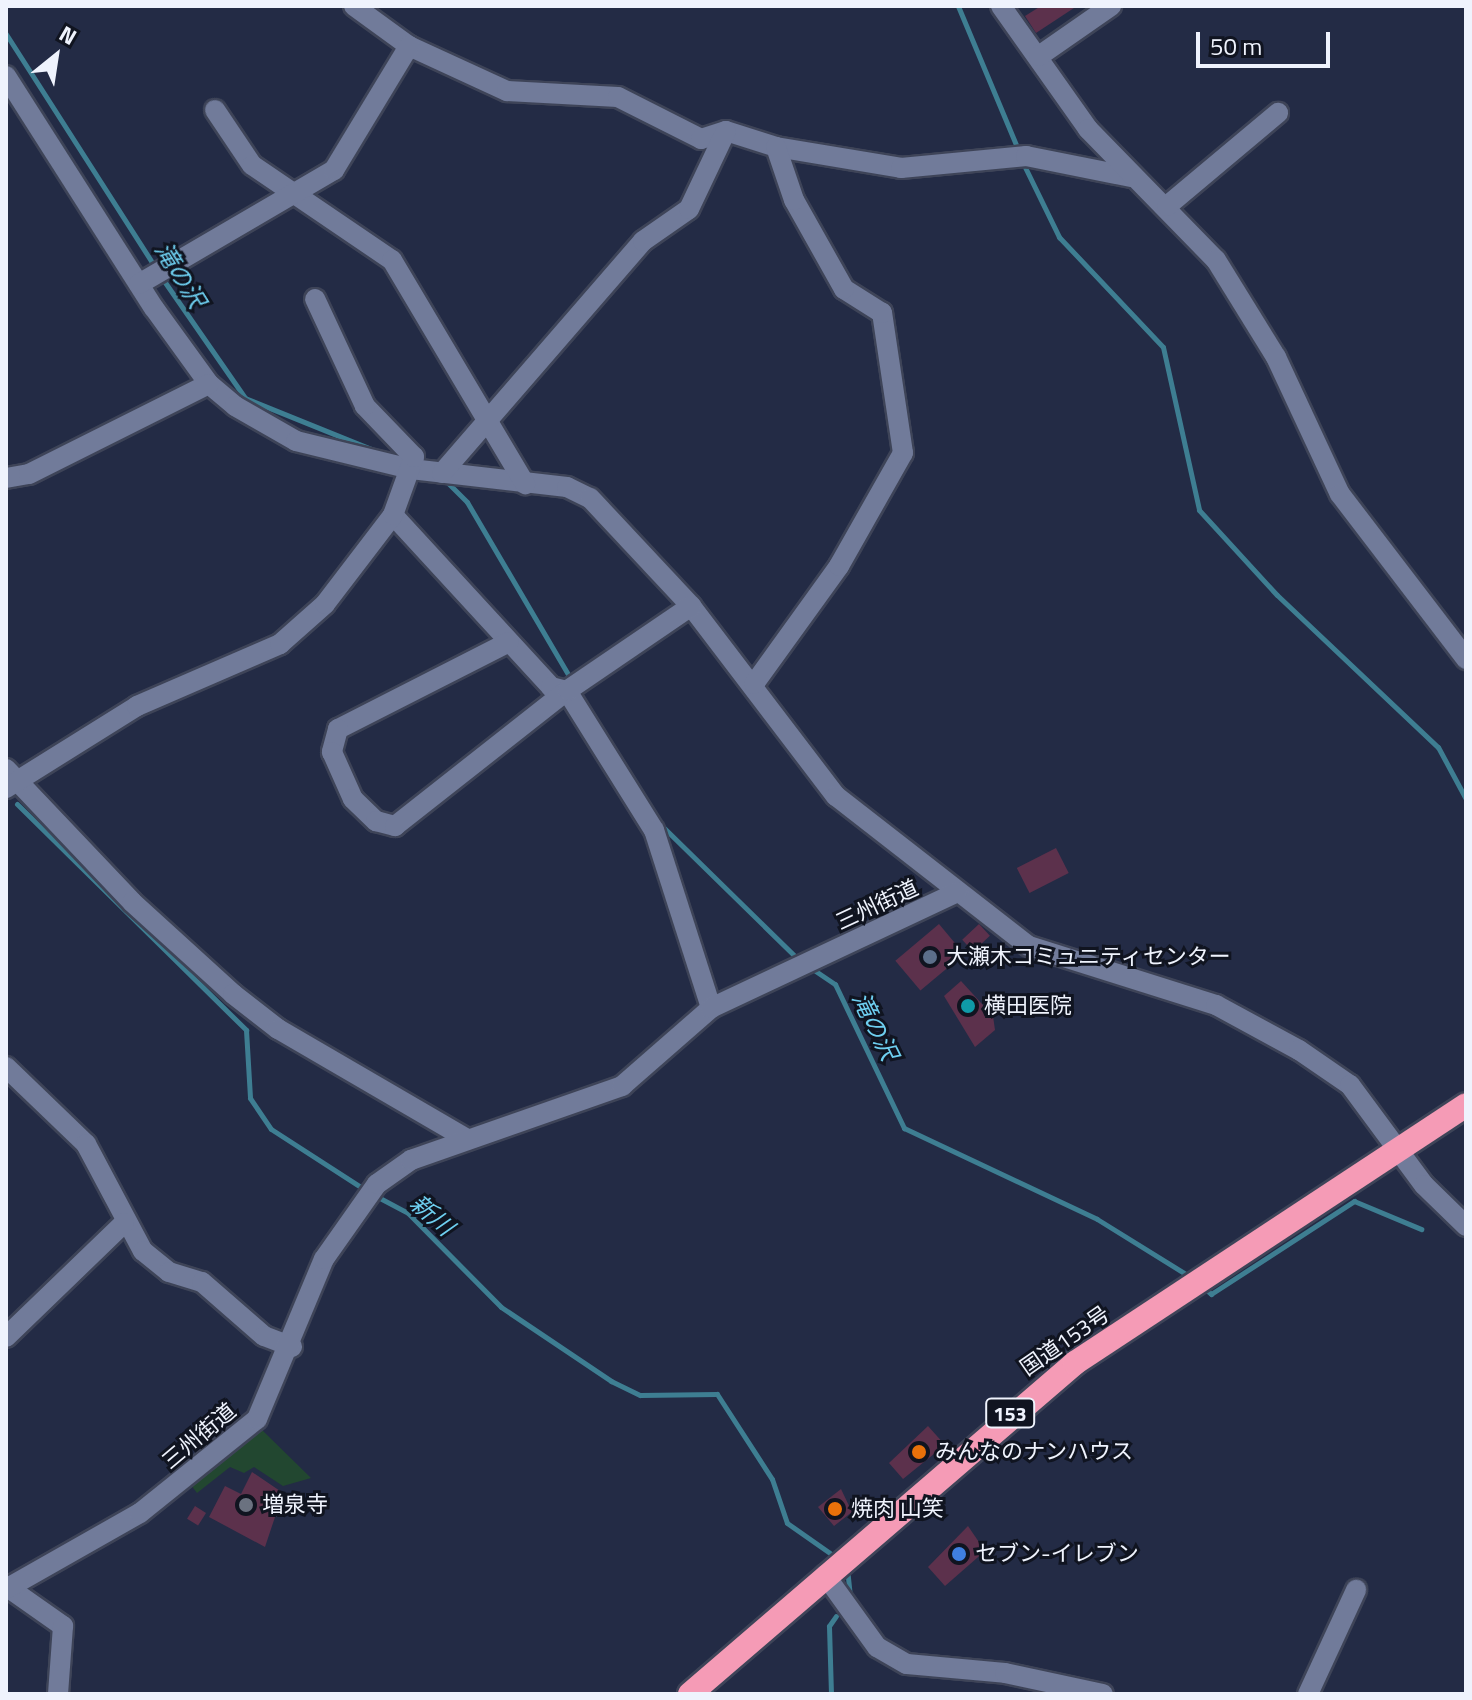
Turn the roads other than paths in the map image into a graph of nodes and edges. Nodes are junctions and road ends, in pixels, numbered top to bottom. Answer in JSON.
{"nodes":[{"id":1,"x":354,"y":6,"type":"edge"},
{"id":2,"x":1001,"y":6,"type":"edge"},
{"id":3,"x":1111,"y":6,"type":"edge"},
{"id":4,"x":409,"y":46,"type":"junction"},
{"id":5,"x":1039,"y":56,"type":"junction"},
{"id":6,"x":6,"y":76,"type":"edge"},
{"id":7,"x":215,"y":110,"type":"dead end"},
{"id":8,"x":1278,"y":113,"type":"dead end"},
{"id":9,"x":726,"y":131,"type":"junction"},
{"id":10,"x":776,"y":147,"type":"junction"},
{"id":11,"x":1131,"y":177,"type":"junction"},
{"id":12,"x":290,"y":197,"type":"junction"},
{"id":13,"x":1167,"y":206,"type":"junction"},
{"id":14,"x":153,"y":276,"type":"junction"},
{"id":15,"x":315,"y":299,"type":"dead end"},
{"id":16,"x":209,"y":384,"type":"junction"},
{"id":17,"x":486,"y":419,"type":"junction"},
{"id":18,"x":411,"y":469,"type":"junction"},
{"id":19,"x":442,"y":473,"type":"junction"},
{"id":20,"x":6,"y":478,"type":"edge"},
{"id":21,"x":525,"y":484,"type":"junction"},
{"id":22,"x":393,"y":515,"type":"junction"},
{"id":23,"x":691,"y":606,"type":"junction"},
{"id":24,"x":509,"y":642,"type":"junction"},
{"id":25,"x":1466,"y":659,"type":"edge"},
{"id":26,"x":754,"y":684,"type":"junction"},
{"id":27,"x":573,"y":687,"type":"junction"},
{"id":28,"x":9,"y":779,"type":"edge"},
{"id":29,"x":957,"y":892,"type":"junction"},
{"id":30,"x":711,"y":1008,"type":"junction"},
{"id":31,"x":6,"y":1067,"type":"edge"},
{"id":32,"x":1466,"y":1105,"type":"edge"},
{"id":33,"x":467,"y":1139,"type":"junction"},
{"id":34,"x":1397,"y":1149,"type":"junction"},
{"id":35,"x":124,"y":1223,"type":"junction"},
{"id":36,"x":1466,"y":1226,"type":"edge"},
{"id":37,"x":6,"y":1337,"type":"edge"},
{"id":38,"x":292,"y":1347,"type":"junction"},
{"id":39,"x":836,"y":1565,"type":"junction"},
{"id":40,"x":7,"y":1587,"type":"edge"},
{"id":41,"x":1356,"y":1590,"type":"dead end"},
{"id":42,"x":58,"y":1694,"type":"edge"},
{"id":43,"x":690,"y":1694,"type":"edge"},
{"id":44,"x":1103,"y":1694,"type":"edge"},
{"id":45,"x":1308,"y":1694,"type":"edge"}],
"edges":[{"from":1,"to":4,"type":"street"},
{"from":2,"to":5,"type":"street"},
{"from":3,"to":5,"type":"street"},
{"from":4,"to":9,"type":"street"},
{"from":4,"to":12,"type":"street"},
{"from":5,"to":11,"type":"street"},
{"from":6,"to":14,"type":"street"},
{"from":7,"to":12,"type":"street"},
{"from":8,"to":13,"type":"street"},
{"from":9,"to":10,"type":"street"},
{"from":9,"to":17,"type":"street"},
{"from":10,"to":11,"type":"street"},
{"from":10,"to":26,"type":"street"},
{"from":11,"to":13,"type":"street"},
{"from":12,"to":14,"type":"street"},
{"from":12,"to":17,"type":"street"},
{"from":13,"to":25,"type":"street"},
{"from":14,"to":16,"type":"street"},
{"from":15,"to":18,"type":"street"},
{"from":16,"to":18,"type":"street"},
{"from":16,"to":20,"type":"street"},
{"from":17,"to":19,"type":"street"},
{"from":17,"to":21,"type":"street"},
{"from":18,"to":19,"type":"street"},
{"from":18,"to":22,"type":"street"},
{"from":19,"to":21,"type":"street"},
{"from":21,"to":23,"type":"street"},
{"from":22,"to":24,"type":"street"},
{"from":22,"to":28,"type":"street"},
{"from":23,"to":26,"type":"street"},
{"from":23,"to":27,"type":"street"},
{"from":24,"to":27,"type":"street"},
{"from":24,"to":27,"type":"street"},
{"from":26,"to":29,"type":"street"},
{"from":27,"to":30,"type":"street"},
{"from":28,"to":33,"type":"street"},
{"from":29,"to":30,"type":"street","name":"三州街道"},
{"from":29,"to":34,"type":"street"},
{"from":30,"to":33,"type":"street"},
{"from":31,"to":35,"type":"street"},
{"from":32,"to":34,"type":"highway","name":"国道153号","number":"153"},
{"from":33,"to":38,"type":"street","name":"三州街道"},
{"from":34,"to":36,"type":"street"},
{"from":34,"to":39,"type":"highway","name":"国道153号","number":"153"},
{"from":35,"to":37,"type":"street"},
{"from":35,"to":38,"type":"street"},
{"from":38,"to":40,"type":"street","name":"三州街道"},
{"from":39,"to":43,"type":"highway","name":"国道153号","number":"153"},
{"from":39,"to":44,"type":"street"},
{"from":40,"to":42,"type":"street"},
{"from":41,"to":45,"type":"street"}]}
